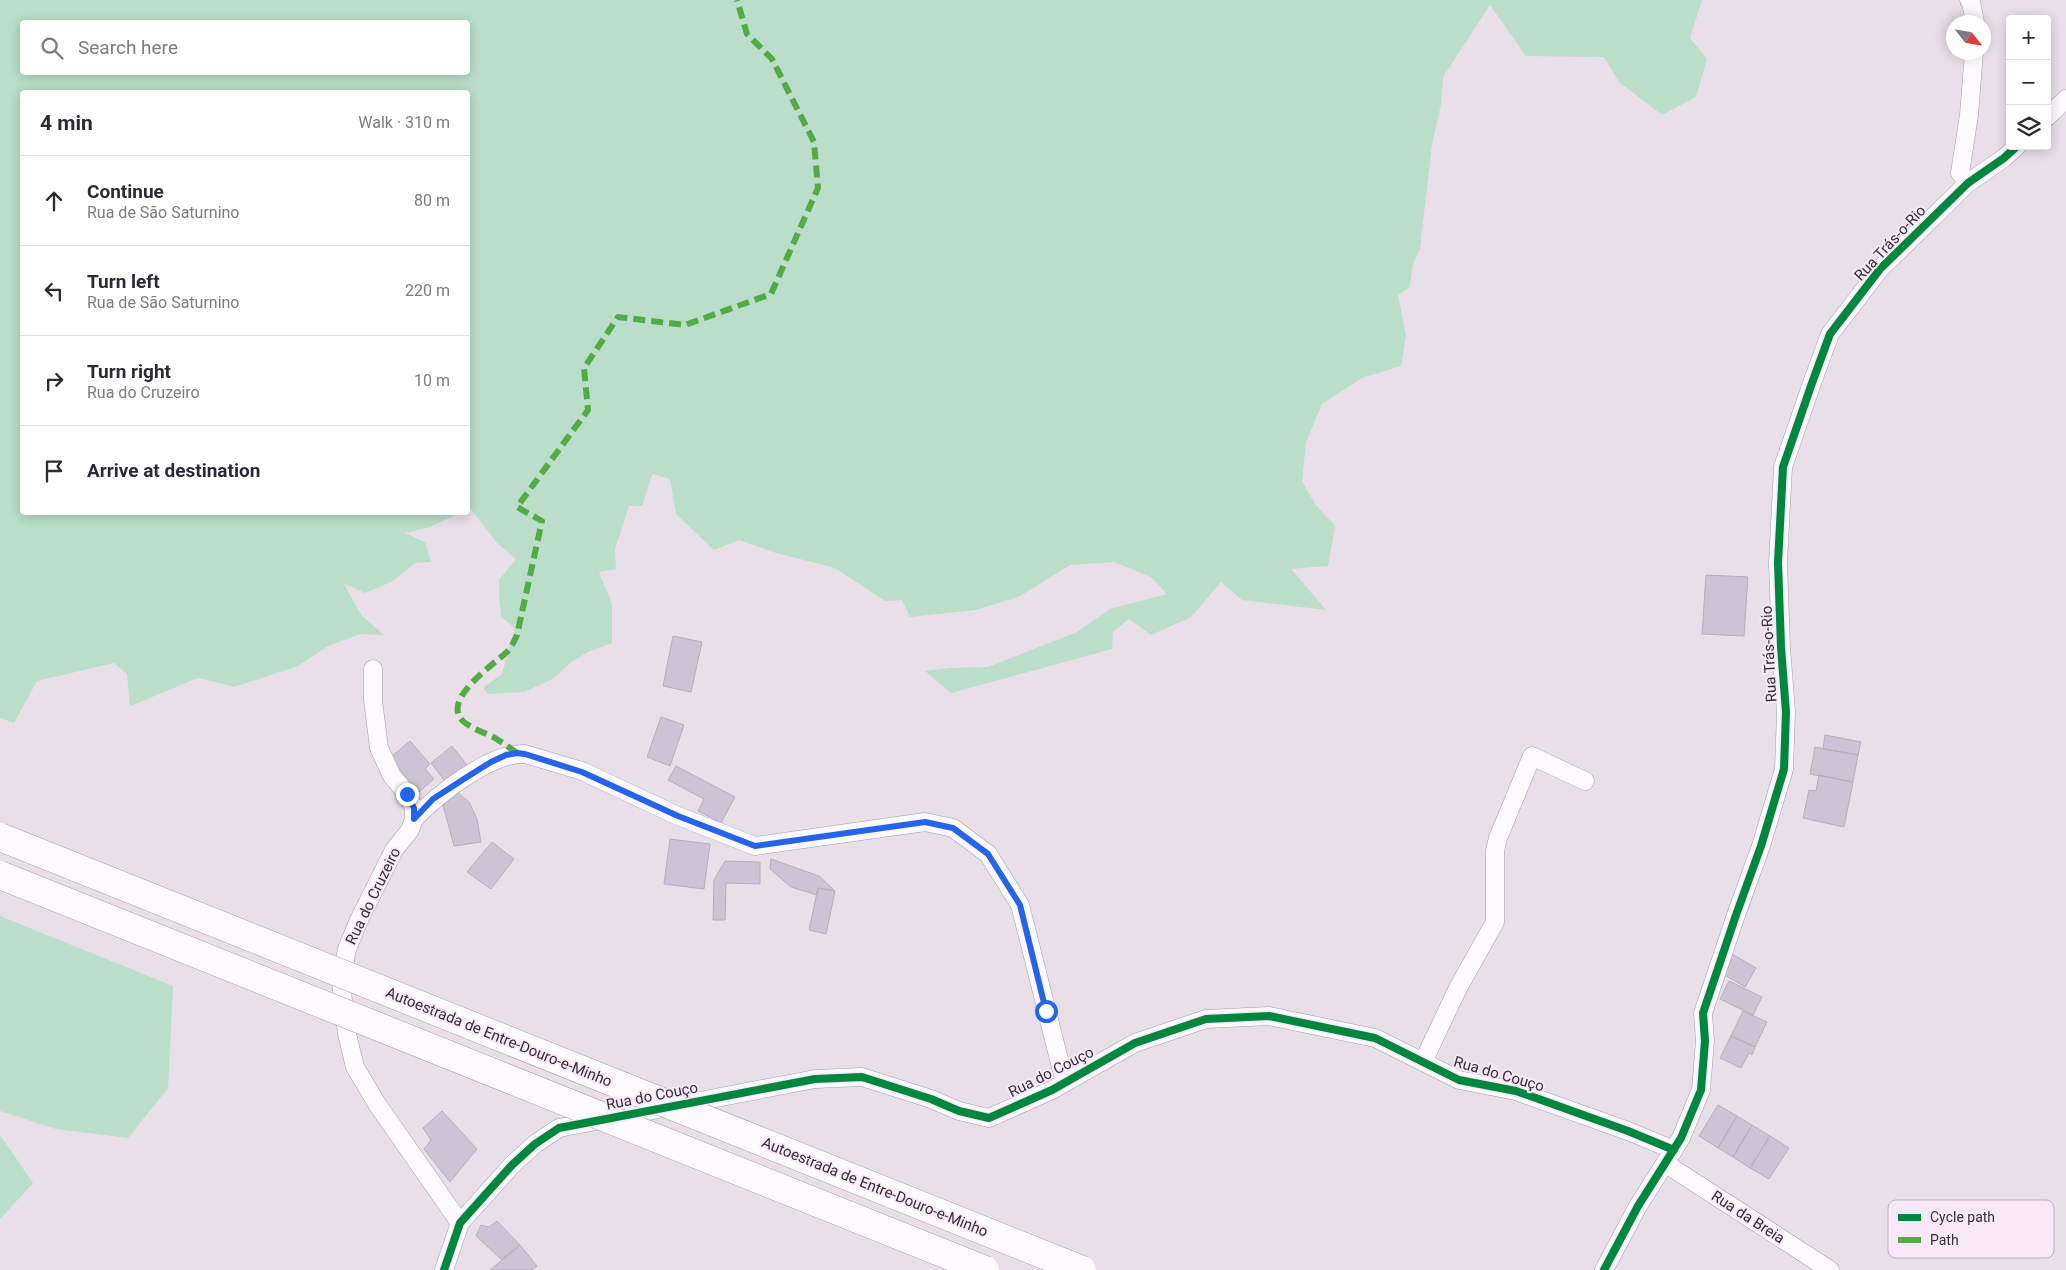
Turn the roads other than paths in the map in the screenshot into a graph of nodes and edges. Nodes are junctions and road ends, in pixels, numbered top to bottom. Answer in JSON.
{"nodes":[{"id":1,"x":1969,"y":0,"type":"edge"},
{"id":2,"x":1974,"y":15,"type":"edge"},
{"id":3,"x":1973,"y":60,"type":"edge"},
{"id":4,"x":2066,"y":99,"type":"edge"},
{"id":5,"x":2051,"y":113,"type":"edge"},
{"id":6,"x":2013,"y":150,"type":"edge"},
{"id":7,"x":1968,"y":183,"type":"junction"},
{"id":8,"x":373,"y":669,"type":"dead end"},
{"id":9,"x":1585,"y":781,"type":"dead end"},
{"id":10,"x":414,"y":819,"type":"junction"},
{"id":11,"x":0,"y":837,"type":"edge"},
{"id":12,"x":0,"y":875,"type":"edge"},
{"id":13,"x":1423,"y":1062,"type":"junction"},
{"id":14,"x":1065,"y":1082,"type":"junction"},
{"id":15,"x":1670,"y":1157,"type":"junction"},
{"id":16,"x":460,"y":1223,"type":"junction"},
{"id":17,"x":444,"y":1270,"type":"edge"},
{"id":18,"x":985,"y":1270,"type":"edge"},
{"id":19,"x":1082,"y":1270,"type":"edge"},
{"id":20,"x":1604,"y":1270,"type":"edge"},
{"id":21,"x":1830,"y":1270,"type":"edge"}],
"edges":[{"from":1,"to":2,"type":"street"},
{"from":3,"to":7,"type":"street"},
{"from":4,"to":5,"type":"street"},
{"from":6,"to":7,"type":"street","name":"Rua Trás-o-Rio"},
{"from":7,"to":15,"type":"street","name":"Rua Trás-o-Rio"},
{"from":8,"to":10,"type":"street"},
{"from":9,"to":13,"type":"street"},
{"from":10,"to":14,"type":"street","name":"Rua do Cruzeiro"},
{"from":10,"to":16,"type":"street","name":"Rua do Cruzeiro"},
{"from":11,"to":19,"type":"highway","name":"Autoestrada de Entre-Douro-e-Minho","bridge":true},
{"from":12,"to":18,"type":"highway","bridge":true},
{"from":13,"to":14,"type":"street","name":"Rua do Couço"},
{"from":13,"to":15,"type":"street","name":"Rua do Couço"},
{"from":14,"to":16,"type":"street","name":"Rua do Couço"},
{"from":15,"to":20,"type":"street","name":"Rua Trás-o-Rio"},
{"from":15,"to":21,"type":"street","name":"Rua da Breia"},
{"from":16,"to":17,"type":"street"}]}
